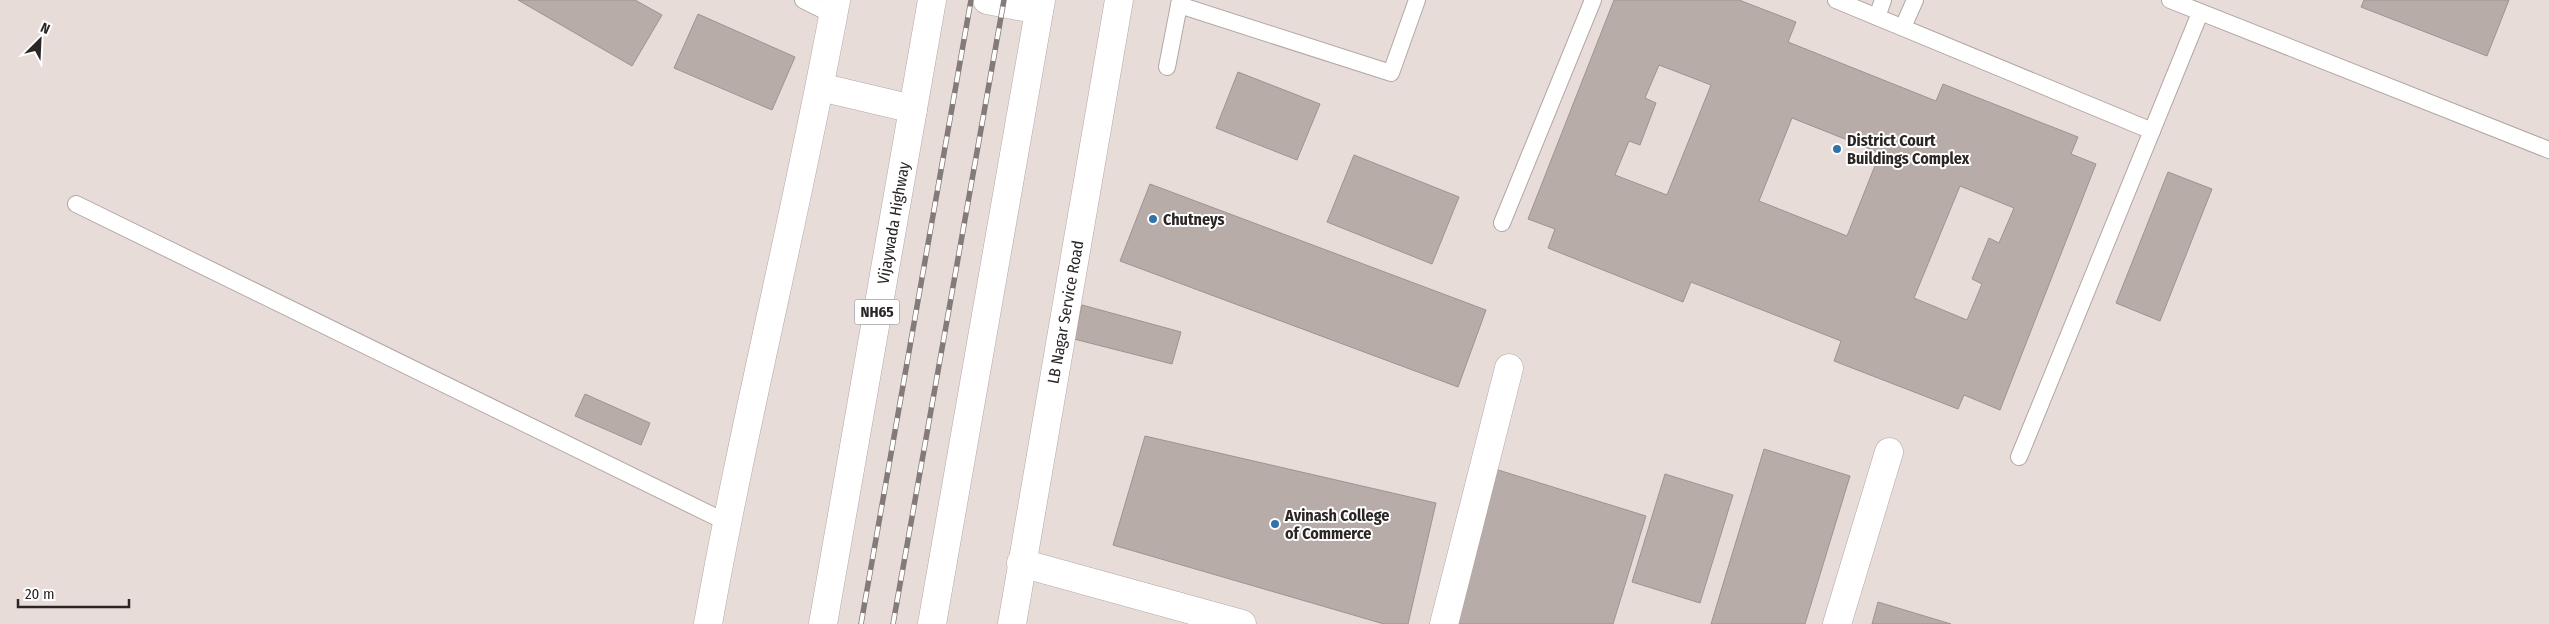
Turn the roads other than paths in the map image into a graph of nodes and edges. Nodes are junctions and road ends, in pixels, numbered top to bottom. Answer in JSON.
{"nodes":[{"id":1,"x":803,"y":0,"type":"edge"},
{"id":2,"x":932,"y":0,"type":"edge"},
{"id":3,"x":987,"y":0,"type":"edge"},
{"id":4,"x":1120,"y":0,"type":"edge"},
{"id":5,"x":1417,"y":0,"type":"edge"},
{"id":6,"x":1593,"y":0,"type":"edge"},
{"id":7,"x":1836,"y":0,"type":"edge"},
{"id":8,"x":1883,"y":0,"type":"edge"},
{"id":9,"x":1914,"y":0,"type":"edge"},
{"id":10,"x":2170,"y":0,"type":"edge"},
{"id":11,"x":1180,"y":3,"type":"edge"},
{"id":12,"x":1040,"y":5,"type":"edge"},
{"id":13,"x":834,"y":7,"type":"edge"},
{"id":14,"x":2200,"y":12,"type":"junction"},
{"id":15,"x":1876,"y":17,"type":"junction"},
{"id":16,"x":1903,"y":28,"type":"junction"},
{"id":17,"x":1167,"y":67,"type":"dead end"},
{"id":18,"x":820,"y":87,"type":"junction"},
{"id":19,"x":913,"y":110,"type":"junction"},
{"id":20,"x":2152,"y":131,"type":"junction"},
{"id":21,"x":2549,"y":150,"type":"edge"},
{"id":22,"x":76,"y":204,"type":"dead end"},
{"id":23,"x":1502,"y":223,"type":"dead end"},
{"id":24,"x":1509,"y":368,"type":"dead end"},
{"id":25,"x":1889,"y":452,"type":"dead end"},
{"id":26,"x":2019,"y":457,"type":"dead end"},
{"id":27,"x":726,"y":522,"type":"junction"},
{"id":28,"x":1022,"y":563,"type":"junction"},
{"id":29,"x":708,"y":624,"type":"edge"},
{"id":30,"x":822,"y":624,"type":"edge"},
{"id":31,"x":932,"y":624,"type":"edge"},
{"id":32,"x":1012,"y":624,"type":"edge"},
{"id":33,"x":1242,"y":624,"type":"edge"},
{"id":34,"x":1444,"y":624,"type":"edge"},
{"id":35,"x":1837,"y":624,"type":"edge"}],
"edges":[{"from":1,"to":13,"type":"lane"},
{"from":2,"to":19,"type":"main road","name":"Vijaywada Highway","number":"NH65"},
{"from":3,"to":12,"type":"main road"},
{"from":4,"to":28,"type":"main road","name":"LB Nagar Service Road"},
{"from":5,"to":11,"type":"lane"},
{"from":6,"to":23,"type":"lane"},
{"from":7,"to":15,"type":"lane"},
{"from":8,"to":15,"type":"lane"},
{"from":9,"to":16,"type":"lane"},
{"from":10,"to":14,"type":"lane"},
{"from":11,"to":17,"type":"lane"},
{"from":12,"to":31,"type":"main road"},
{"from":13,"to":18,"type":"main road"},
{"from":14,"to":20,"type":"lane"},
{"from":14,"to":21,"type":"lane"},
{"from":15,"to":16,"type":"lane"},
{"from":16,"to":20,"type":"lane"},
{"from":18,"to":19,"type":"main road"},
{"from":18,"to":27,"type":"main road"},
{"from":19,"to":30,"type":"main road","name":"Vijaywada Highway","number":"NH65"},
{"from":20,"to":26,"type":"lane"},
{"from":22,"to":27,"type":"lane"},
{"from":24,"to":34,"type":"main road"},
{"from":25,"to":35,"type":"main road"},
{"from":27,"to":29,"type":"main road"},
{"from":28,"to":32,"type":"main road","name":"LB Nagar Service Road"},
{"from":28,"to":33,"type":"main road"}]}
